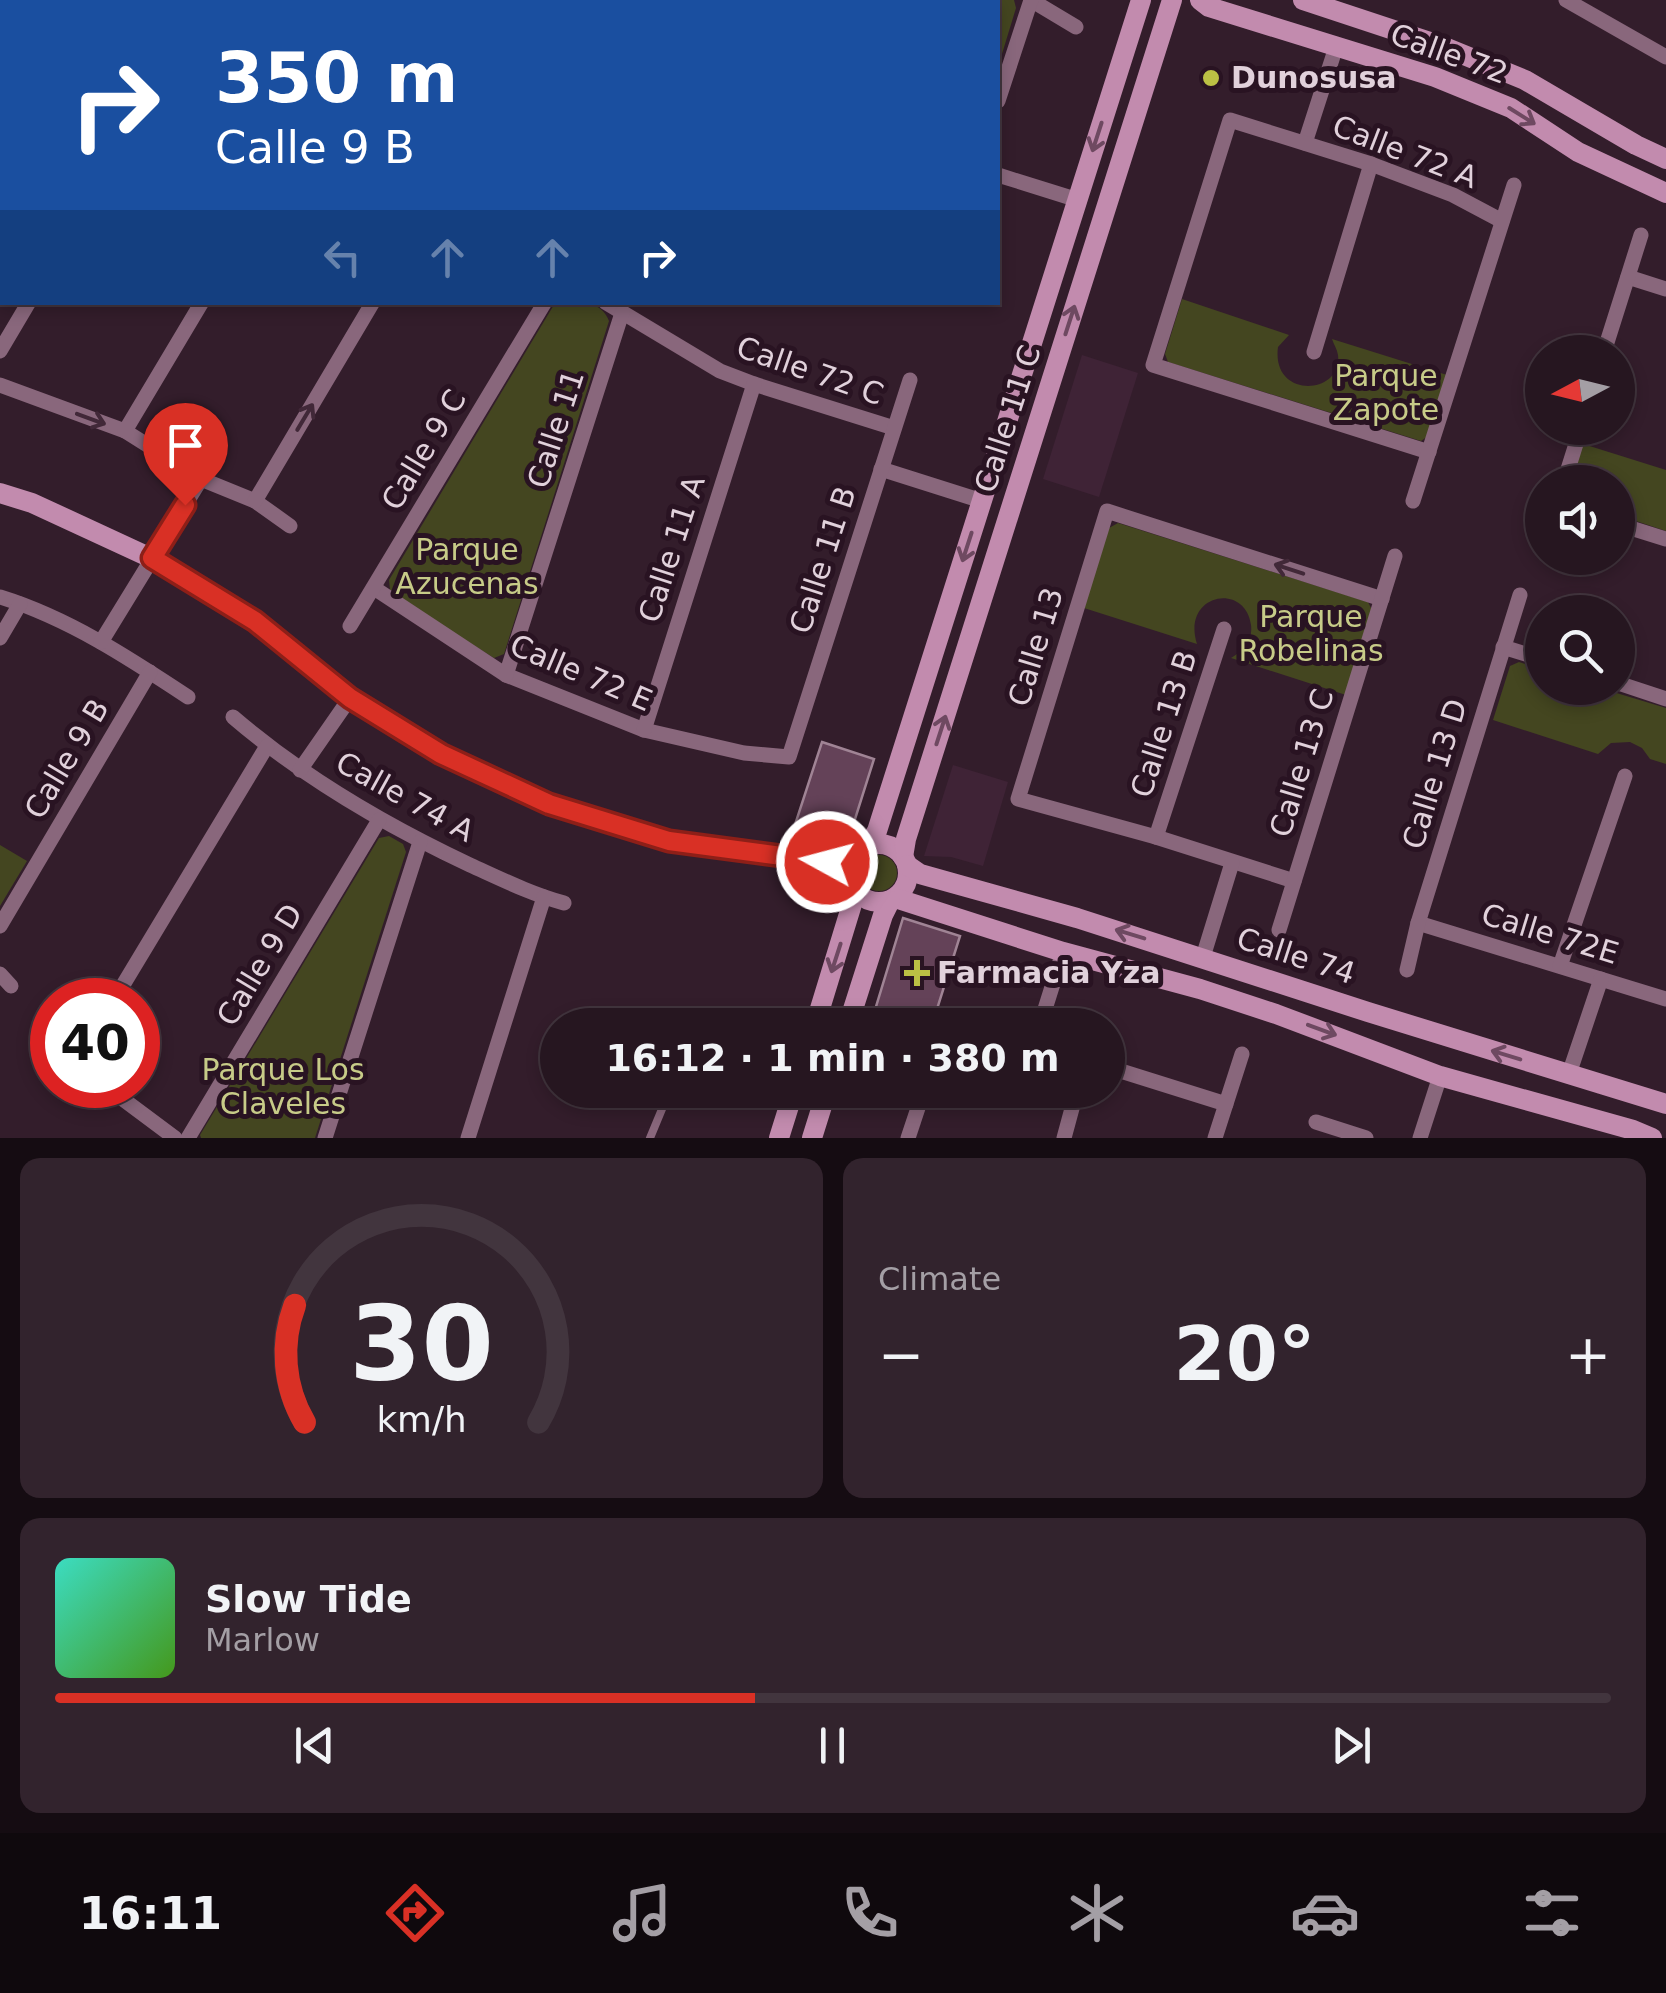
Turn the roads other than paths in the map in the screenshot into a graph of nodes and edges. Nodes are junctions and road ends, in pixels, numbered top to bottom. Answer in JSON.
{"nodes":[{"id":1,"x":1031,"y":0,"type":"edge"},
{"id":2,"x":1141,"y":0,"type":"edge"},
{"id":3,"x":1172,"y":0,"type":"edge"},
{"id":4,"x":1200,"y":0,"type":"edge"},
{"id":5,"x":1301,"y":0,"type":"edge"},
{"id":6,"x":1566,"y":0,"type":"edge"},
{"id":7,"x":1076,"y":27,"type":"dead end"},
{"id":8,"x":1278,"y":28,"type":"junction"},
{"id":9,"x":1336,"y":46,"type":"junction"},
{"id":10,"x":1123,"y":56,"type":"junction"},
{"id":11,"x":1666,"y":57,"type":"edge"},
{"id":12,"x":1152,"y":64,"type":"junction"},
{"id":13,"x":1000,"y":95,"type":"edge"},
{"id":14,"x":1305,"y":143,"type":"junction"},
{"id":15,"x":1662,"y":157,"type":"edge"},
{"id":16,"x":1371,"y":164,"type":"junction"},
{"id":17,"x":1000,"y":175,"type":"edge"},
{"id":18,"x":1645,"y":183,"type":"junction"},
{"id":19,"x":1514,"y":185,"type":"dead end"},
{"id":20,"x":1666,"y":192,"type":"edge"},
{"id":21,"x":1078,"y":200,"type":"junction"},
{"id":22,"x":1502,"y":221,"type":"junction"},
{"id":23,"x":1641,"y":235,"type":"dead end"},
{"id":24,"x":1628,"y":277,"type":"junction"},
{"id":25,"x":1666,"y":290,"type":"edge"},
{"id":26,"x":27,"y":305,"type":"edge"},
{"id":27,"x":200,"y":305,"type":"edge"},
{"id":28,"x":371,"y":305,"type":"edge"},
{"id":29,"x":543,"y":305,"type":"edge"},
{"id":30,"x":609,"y":305,"type":"edge"},
{"id":31,"x":622,"y":314,"type":"junction"},
{"id":32,"x":1609,"y":335,"type":"edge"},
{"id":33,"x":0,"y":351,"type":"edge"},
{"id":34,"x":1314,"y":352,"type":"dead end"},
{"id":35,"x":1022,"y":373,"type":"junction"},
{"id":36,"x":910,"y":380,"type":"dead end"},
{"id":37,"x":1051,"y":382,"type":"junction"},
{"id":38,"x":0,"y":384,"type":"edge"},
{"id":39,"x":754,"y":384,"type":"junction"},
{"id":40,"x":1014,"y":400,"type":"junction"},
{"id":41,"x":1042,"y":409,"type":"junction"},
{"id":42,"x":894,"y":428,"type":"junction"},
{"id":43,"x":125,"y":431,"type":"junction"},
{"id":44,"x":1004,"y":432,"type":"junction"},
{"id":45,"x":1033,"y":440,"type":"junction"},
{"id":46,"x":1428,"y":452,"type":"junction"},
{"id":47,"x":882,"y":468,"type":"junction"},
{"id":48,"x":201,"y":479,"type":"junction"},
{"id":49,"x":0,"y":493,"type":"edge"},
{"id":50,"x":255,"y":500,"type":"junction"},
{"id":51,"x":1413,"y":500,"type":"dead end"},
{"id":52,"x":982,"y":501,"type":"junction"},
{"id":53,"x":290,"y":526,"type":"dead end"},
{"id":54,"x":1635,"y":529,"type":"edge"},
{"id":55,"x":1666,"y":539,"type":"edge"},
{"id":56,"x":1396,"y":556,"type":"dead end"},
{"id":57,"x":152,"y":558,"type":"junction"},
{"id":58,"x":374,"y":588,"type":"junction"},
{"id":59,"x":1520,"y":595,"type":"dead end"},
{"id":60,"x":0,"y":597,"type":"edge"},
{"id":61,"x":1382,"y":599,"type":"junction"},
{"id":62,"x":20,"y":604,"type":"junction"},
{"id":63,"x":350,"y":626,"type":"dead end"},
{"id":64,"x":1224,"y":629,"type":"dead end"},
{"id":65,"x":0,"y":638,"type":"edge"},
{"id":66,"x":101,"y":642,"type":"junction"},
{"id":67,"x":1503,"y":646,"type":"junction"},
{"id":68,"x":1525,"y":653,"type":"edge"},
{"id":69,"x":150,"y":672,"type":"junction"},
{"id":70,"x":506,"y":675,"type":"junction"},
{"id":71,"x":1635,"y":689,"type":"edge"},
{"id":72,"x":188,"y":697,"type":"dead end"},
{"id":73,"x":350,"y":698,"type":"junction"},
{"id":74,"x":1666,"y":699,"type":"edge"},
{"id":75,"x":233,"y":716,"type":"dead end"},
{"id":76,"x":644,"y":730,"type":"junction"},
{"id":77,"x":267,"y":746,"type":"junction"},
{"id":78,"x":788,"y":757,"type":"joint"},
{"id":79,"x":300,"y":770,"type":"junction"},
{"id":80,"x":895,"y":774,"type":"junction"},
{"id":81,"x":1625,"y":776,"type":"dead end"},
{"id":82,"x":923,"y":787,"type":"junction"},
{"id":83,"x":380,"y":820,"type":"junction"},
{"id":84,"x":1156,"y":837,"type":"junction"},
{"id":85,"x":420,"y":842,"type":"junction"},
{"id":86,"x":868,"y":846,"type":"junction"},
{"id":87,"x":905,"y":861,"type":"junction"},
{"id":88,"x":852,"y":862,"type":"junction"},
{"id":89,"x":1232,"y":862,"type":"junction"},
{"id":90,"x":1294,"y":881,"type":"junction"},
{"id":91,"x":948,"y":882,"type":"junction"},
{"id":92,"x":856,"y":890,"type":"junction"},
{"id":93,"x":544,"y":897,"type":"junction"},
{"id":94,"x":892,"y":899,"type":"junction"},
{"id":95,"x":564,"y":903,"type":"dead end"},
{"id":96,"x":1022,"y":903,"type":"junction"},
{"id":97,"x":938,"y":910,"type":"junction"},
{"id":98,"x":1418,"y":923,"type":"junction"},
{"id":99,"x":0,"y":926,"type":"edge"},
{"id":100,"x":1279,"y":930,"type":"dead end"},
{"id":101,"x":1012,"y":935,"type":"junction"},
{"id":102,"x":1063,"y":952,"type":"junction"},
{"id":103,"x":1203,"y":957,"type":"junction"},
{"id":104,"x":1560,"y":966,"type":"junction"},
{"id":105,"x":1407,"y":970,"type":"dead end"},
{"id":106,"x":127,"y":978,"type":"edge"},
{"id":107,"x":1601,"y":978,"type":"junction"},
{"id":108,"x":1290,"y":985,"type":"junction"},
{"id":109,"x":1666,"y":999,"type":"edge"},
{"id":110,"x":820,"y":1008,"type":"edge"},
{"id":111,"x":853,"y":1008,"type":"edge"},
{"id":112,"x":1045,"y":1008,"type":"edge"},
{"id":113,"x":1368,"y":1012,"type":"junction"},
{"id":114,"x":1276,"y":1014,"type":"junction"},
{"id":115,"x":1360,"y":1044,"type":"junction"},
{"id":116,"x":1242,"y":1054,"type":"dead end"},
{"id":117,"x":1125,"y":1072,"type":"edge"},
{"id":118,"x":1570,"y":1074,"type":"junction"},
{"id":119,"x":1440,"y":1076,"type":"junction"},
{"id":120,"x":1659,"y":1102,"type":"edge"},
{"id":121,"x":1226,"y":1104,"type":"junction"},
{"id":122,"x":135,"y":1108,"type":"edge"},
{"id":123,"x":663,"y":1108,"type":"edge"},
{"id":124,"x":788,"y":1108,"type":"edge"},
{"id":125,"x":821,"y":1108,"type":"edge"},
{"id":126,"x":918,"y":1108,"type":"edge"},
{"id":127,"x":1072,"y":1108,"type":"edge"},
{"id":128,"x":1316,"y":1122,"type":"dead end"},
{"id":129,"x":1643,"y":1134,"type":"edge"},
{"id":130,"x":1359,"y":1137,"type":"edge"},
{"id":131,"x":176,"y":1138,"type":"edge"},
{"id":132,"x":188,"y":1138,"type":"edge"},
{"id":133,"x":325,"y":1138,"type":"edge"},
{"id":134,"x":468,"y":1138,"type":"edge"},
{"id":135,"x":650,"y":1138,"type":"edge"},
{"id":136,"x":779,"y":1138,"type":"edge"},
{"id":137,"x":812,"y":1138,"type":"edge"},
{"id":138,"x":908,"y":1138,"type":"edge"},
{"id":139,"x":1064,"y":1138,"type":"edge"},
{"id":140,"x":1215,"y":1138,"type":"edge"},
{"id":141,"x":1420,"y":1138,"type":"edge"}],
"edges":[{"from":1,"to":7,"type":"street"},
{"from":1,"to":13,"type":"street"},
{"from":2,"to":10,"type":"main road","name":"Calle 11 C"},
{"from":3,"to":12,"type":"main road","name":"Calle 11 C"},
{"from":4,"to":8,"type":"main road","name":"Calle 72"},
{"from":5,"to":8,"type":"main road"},
{"from":5,"to":15,"type":"main road","name":"Calle 72"},
{"from":6,"to":11,"type":"street"},
{"from":8,"to":9,"type":"main road","name":"Calle 72"},
{"from":9,"to":14,"type":"street"},
{"from":9,"to":18,"type":"main road","name":"Calle 72","one_way":true},
{"from":10,"to":12,"type":"main road"},
{"from":10,"to":21,"type":"main road","name":"Calle 11 C","one_way":true},
{"from":37,"to":12,"type":"main road","name":"Calle 11 C","one_way":true},
{"from":14,"to":16,"type":"street","name":"Calle 72 A"},
{"from":14,"to":46,"type":"street","name":"Calle 72 A"},
{"from":15,"to":18,"type":"main road"},
{"from":16,"to":22,"type":"street","name":"Calle 72 A"},
{"from":16,"to":34,"type":"street"},
{"from":17,"to":21,"type":"street"},
{"from":18,"to":20,"type":"main road","name":"Calle 72"},
{"from":19,"to":22,"type":"street"},
{"from":21,"to":35,"type":"main road","name":"Calle 11 C"},
{"from":22,"to":46,"type":"street"},
{"from":23,"to":24,"type":"street"},
{"from":24,"to":25,"type":"street"},
{"from":24,"to":32,"type":"street"},
{"from":26,"to":33,"type":"street"},
{"from":27,"to":43,"type":"street"},
{"from":50,"to":28,"type":"street","one_way":true},
{"from":29,"to":58,"type":"street","name":"Calle 9 C"},
{"from":30,"to":31,"type":"street","name":"Calle 72 C"},
{"from":31,"to":39,"type":"street","name":"Calle 72 C"},
{"from":31,"to":70,"type":"street","name":"Calle 11"},
{"from":35,"to":37,"type":"main road"},
{"from":35,"to":40,"type":"main road","name":"Calle 11 C"},
{"from":36,"to":42,"type":"street","name":"Calle 11 B"},
{"from":37,"to":41,"type":"main road","name":"Calle 11 C"},
{"from":38,"to":43,"type":"street","one_way":true},
{"from":39,"to":42,"type":"street","name":"Calle 72 C"},
{"from":39,"to":76,"type":"street","name":"Calle 11 A"},
{"from":40,"to":41,"type":"main road"},
{"from":40,"to":44,"type":"main road","name":"Calle 11 C"},
{"from":41,"to":45,"type":"main road","name":"Calle 11 C"},
{"from":42,"to":47,"type":"street","name":"Calle 11 B"},
{"from":43,"to":48,"type":"street"},
{"from":44,"to":45,"type":"main road"},
{"from":44,"to":52,"type":"main road","name":"Calle 11 C"},
{"from":82,"to":45,"type":"main road","name":"Calle 11 C","one_way":true},
{"from":46,"to":51,"type":"street"},
{"from":47,"to":52,"type":"street"},
{"from":47,"to":78,"type":"street","name":"Calle 11 B"},
{"from":48,"to":50,"type":"street"},
{"from":48,"to":57,"type":"street"},
{"from":49,"to":57,"type":"main road"},
{"from":50,"to":53,"type":"street"},
{"from":52,"to":80,"type":"main road","name":"Calle 11 C","one_way":true},
{"from":54,"to":55,"type":"street"},
{"from":56,"to":61,"type":"street","name":"Calle 13 C"},
{"from":57,"to":66,"type":"street"},
{"from":57,"to":73,"type":"main road"},
{"from":58,"to":63,"type":"street","name":"Calle 9 C"},
{"from":58,"to":70,"type":"street","name":"Calle 72 E"},
{"from":59,"to":67,"type":"street","name":"Calle 13 D"},
{"from":60,"to":62,"type":"street"},
{"from":61,"to":84,"type":"street","name":"Calle 13","one_way":true},
{"from":61,"to":90,"type":"street","name":"Calle 13 C"},
{"from":62,"to":65,"type":"street"},
{"from":62,"to":66,"type":"street"},
{"from":64,"to":84,"type":"street","name":"Calle 13 B"},
{"from":66,"to":69,"type":"street"},
{"from":67,"to":68,"type":"street"},
{"from":67,"to":98,"type":"street","name":"Calle 13 D"},
{"from":69,"to":72,"type":"street"},
{"from":69,"to":99,"type":"street","name":"Calle 9 B"},
{"from":70,"to":76,"type":"street","name":"Calle 72 E"},
{"from":71,"to":74,"type":"street"},
{"from":73,"to":79,"type":"street"},
{"from":73,"to":88,"type":"main road"},
{"from":75,"to":77,"type":"street","name":"Calle 74 A"},
{"from":76,"to":78,"type":"street","name":"Calle 72 E"},
{"from":77,"to":79,"type":"street","name":"Calle 74 A"},
{"from":77,"to":106,"type":"street"},
{"from":79,"to":83,"type":"street","name":"Calle 74 A"},
{"from":80,"to":82,"type":"main road"},
{"from":80,"to":86,"type":"main road","name":"Calle 11 C"},
{"from":81,"to":104,"type":"street"},
{"from":82,"to":87,"type":"main road","name":"Calle 11 C"},
{"from":83,"to":85,"type":"street","name":"Calle 74 A"},
{"from":83,"to":132,"type":"street","name":"Calle 9 D"},
{"from":84,"to":89,"type":"street"},
{"from":85,"to":93,"type":"street","name":"Calle 74 A"},
{"from":85,"to":133,"type":"street"},
{"from":86,"to":87,"type":"main road"},
{"from":86,"to":88,"type":"main road"},
{"from":87,"to":91,"type":"main road","name":"Calle 74"},
{"from":87,"to":94,"type":"main road"},
{"from":88,"to":92,"type":"main road"},
{"from":89,"to":90,"type":"street"},
{"from":89,"to":103,"type":"street"},
{"from":90,"to":100,"type":"street","name":"Calle 13 C"},
{"from":91,"to":96,"type":"main road","name":"Calle 74"},
{"from":91,"to":97,"type":"main road"},
{"from":92,"to":94,"type":"main road"},
{"from":92,"to":110,"type":"main road","one_way":true},
{"from":93,"to":95,"type":"street","name":"Calle 74 A"},
{"from":93,"to":134,"type":"street"},
{"from":94,"to":97,"type":"main road","name":"Calle 74"},
{"from":94,"to":111,"type":"main road"},
{"from":96,"to":101,"type":"main road"},
{"from":103,"to":96,"type":"main road","name":"Calle 74","one_way":true},
{"from":97,"to":101,"type":"main road","name":"Calle 74"},
{"from":98,"to":104,"type":"street","name":"Calle 72E"},
{"from":98,"to":105,"type":"street","name":"Calle 13 D"},
{"from":101,"to":102,"type":"main road","name":"Calle 74"},
{"from":102,"to":112,"type":"street"},
{"from":102,"to":114,"type":"main road","name":"Calle 74"},
{"from":103,"to":108,"type":"main road","name":"Calle 74"},
{"from":104,"to":107,"type":"street","name":"Calle 72E"},
{"from":107,"to":109,"type":"street","name":"Calle 72E"},
{"from":107,"to":118,"type":"street"},
{"from":108,"to":113,"type":"main road","name":"Calle 74"},
{"from":108,"to":114,"type":"main road"},
{"from":113,"to":115,"type":"main road"},
{"from":118,"to":113,"type":"main road","name":"Calle 74","one_way":true},
{"from":114,"to":115,"type":"main road","name":"Calle 74","one_way":true},
{"from":115,"to":119,"type":"main road","name":"Calle 74"},
{"from":116,"to":121,"type":"street"},
{"from":117,"to":121,"type":"street"},
{"from":118,"to":120,"type":"main road","name":"Calle 74"},
{"from":119,"to":129,"type":"main road","name":"Calle 74"},
{"from":119,"to":141,"type":"street"},
{"from":120,"to":129,"type":"main road"},
{"from":121,"to":140,"type":"street"},
{"from":122,"to":131,"type":"street"},
{"from":123,"to":135,"type":"lane"},
{"from":124,"to":136,"type":"main road"},
{"from":125,"to":137,"type":"main road"},
{"from":126,"to":138,"type":"street"},
{"from":127,"to":139,"type":"street"},
{"from":128,"to":130,"type":"street"}]}
